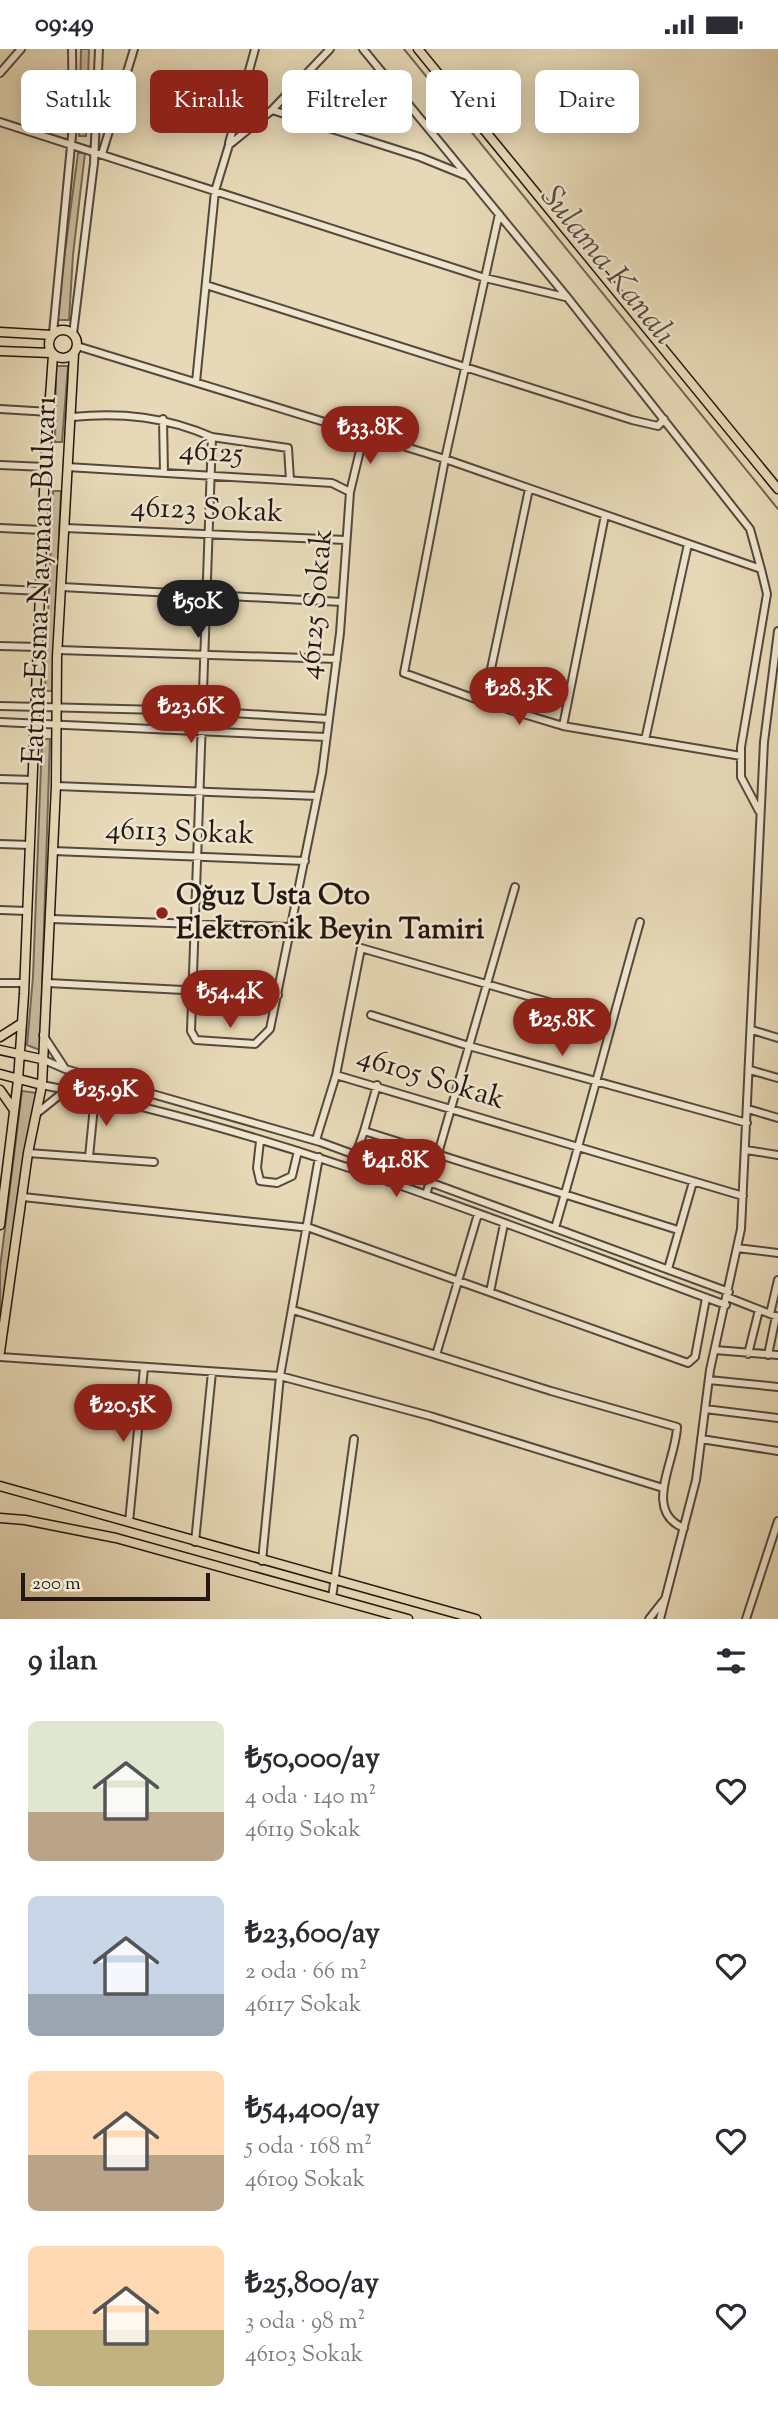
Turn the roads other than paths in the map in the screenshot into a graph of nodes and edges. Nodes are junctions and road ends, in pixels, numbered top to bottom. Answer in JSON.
{"nodes":[{"id":1,"x":21,"y":49,"type":"edge"},
{"id":2,"x":72,"y":49,"type":"edge"},
{"id":3,"x":99,"y":49,"type":"edge"},
{"id":4,"x":134,"y":49,"type":"edge"},
{"id":5,"x":255,"y":49,"type":"edge"},
{"id":6,"x":330,"y":49,"type":"edge"},
{"id":7,"x":363,"y":49,"type":"edge"},
{"id":8,"x":418,"y":49,"type":"edge"},
{"id":9,"x":0,"y":73,"type":"edge"},
{"id":10,"x":272,"y":110,"type":"junction"},
{"id":11,"x":0,"y":122,"type":"edge"},
{"id":12,"x":71,"y":142,"type":"junction"},
{"id":13,"x":229,"y":145,"type":"junction"},
{"id":14,"x":99,"y":153,"type":"junction"},
{"id":15,"x":468,"y":177,"type":"junction"},
{"id":16,"x":215,"y":191,"type":"junction"},
{"id":17,"x":499,"y":214,"type":"junction"},
{"id":18,"x":485,"y":278,"type":"junction"},
{"id":19,"x":206,"y":285,"type":"junction"},
{"id":20,"x":567,"y":297,"type":"junction"},
{"id":21,"x":0,"y":332,"type":"edge"},
{"id":22,"x":53,"y":334,"type":"junction"},
{"id":23,"x":73,"y":334,"type":"junction"},
{"id":24,"x":75,"y":350,"type":"junction"},
{"id":25,"x":0,"y":352,"type":"edge"},
{"id":26,"x":52,"y":354,"type":"junction"},
{"id":27,"x":466,"y":365,"type":"junction"},
{"id":28,"x":196,"y":382,"type":"junction"},
{"id":29,"x":0,"y":409,"type":"edge"},
{"id":30,"x":50,"y":412,"type":"junction"},
{"id":31,"x":72,"y":417,"type":"junction"},
{"id":32,"x":163,"y":419,"type":"junction"},
{"id":33,"x":664,"y":419,"type":"junction"},
{"id":34,"x":364,"y":434,"type":"junction"},
{"id":35,"x":212,"y":437,"type":"junction"},
{"id":36,"x":445,"y":459,"type":"junction"},
{"id":37,"x":0,"y":465,"type":"edge"},
{"id":38,"x":45,"y":467,"type":"junction"},
{"id":39,"x":67,"y":467,"type":"junction"},
{"id":40,"x":164,"y":473,"type":"junction"},
{"id":41,"x":212,"y":475,"type":"junction"},
{"id":42,"x":290,"y":480,"type":"junction"},
{"id":43,"x":529,"y":489,"type":"junction"},
{"id":44,"x":778,"y":489,"type":"edge"},
{"id":45,"x":350,"y":492,"type":"junction"},
{"id":46,"x":605,"y":515,"type":"junction"},
{"id":47,"x":0,"y":528,"type":"edge"},
{"id":48,"x":65,"y":528,"type":"junction"},
{"id":49,"x":42,"y":530,"type":"junction"},
{"id":50,"x":209,"y":533,"type":"junction"},
{"id":51,"x":346,"y":540,"type":"junction"},
{"id":52,"x":688,"y":544,"type":"junction"},
{"id":53,"x":761,"y":569,"type":"junction"},
{"id":54,"x":62,"y":587,"type":"junction"},
{"id":55,"x":0,"y":589,"type":"edge"},
{"id":56,"x":40,"y":591,"type":"junction"},
{"id":57,"x":207,"y":596,"type":"junction"},
{"id":58,"x":342,"y":602,"type":"junction"},
{"id":59,"x":778,"y":631,"type":"edge"},
{"id":60,"x":0,"y":646,"type":"edge"},
{"id":61,"x":38,"y":647,"type":"junction"},
{"id":62,"x":58,"y":650,"type":"junction"},
{"id":63,"x":204,"y":653,"type":"junction"},
{"id":64,"x":337,"y":659,"type":"junction"},
{"id":65,"x":484,"y":702,"type":"junction"},
{"id":66,"x":0,"y":706,"type":"edge"},
{"id":67,"x":58,"y":706,"type":"junction"},
{"id":68,"x":34,"y":707,"type":"junction"},
{"id":69,"x":202,"y":711,"type":"junction"},
{"id":70,"x":328,"y":719,"type":"junction"},
{"id":71,"x":0,"y":722,"type":"edge"},
{"id":72,"x":34,"y":723,"type":"junction"},
{"id":73,"x":57,"y":725,"type":"junction"},
{"id":74,"x":563,"y":726,"type":"junction"},
{"id":75,"x":201,"y":731,"type":"junction"},
{"id":76,"x":326,"y":737,"type":"junction"},
{"id":77,"x":645,"y":740,"type":"junction"},
{"id":78,"x":741,"y":757,"type":"junction"},
{"id":79,"x":0,"y":779,"type":"edge"},
{"id":80,"x":33,"y":780,"type":"junction"},
{"id":81,"x":56,"y":786,"type":"junction"},
{"id":82,"x":199,"y":791,"type":"junction"},
{"id":83,"x":317,"y":796,"type":"junction"},
{"id":84,"x":760,"y":813,"type":"junction"},
{"id":85,"x":0,"y":844,"type":"edge"},
{"id":86,"x":30,"y":845,"type":"junction"},
{"id":87,"x":53,"y":851,"type":"junction"},
{"id":88,"x":196,"y":855,"type":"junction"},
{"id":89,"x":305,"y":861,"type":"junction"},
{"id":90,"x":515,"y":887,"type":"dead end"},
{"id":91,"x":0,"y":910,"type":"edge"},
{"id":92,"x":27,"y":911,"type":"junction"},
{"id":93,"x":51,"y":919,"type":"junction"},
{"id":94,"x":640,"y":922,"type":"dead end"},
{"id":95,"x":194,"y":923,"type":"junction"},
{"id":96,"x":289,"y":927,"type":"junction"},
{"id":97,"x":0,"y":983,"type":"edge"},
{"id":98,"x":24,"y":983,"type":"junction"},
{"id":99,"x":48,"y":983,"type":"junction"},
{"id":100,"x":487,"y":985,"type":"junction"},
{"id":101,"x":192,"y":991,"type":"junction"},
{"id":102,"x":278,"y":995,"type":"junction"},
{"id":103,"x":371,"y":1015,"type":"dead end"},
{"id":104,"x":611,"y":1020,"type":"junction"},
{"id":105,"x":22,"y":1023,"type":"junction"},
{"id":106,"x":752,"y":1030,"type":"junction"},
{"id":107,"x":43,"y":1035,"type":"junction"},
{"id":108,"x":0,"y":1037,"type":"edge"},
{"id":109,"x":778,"y":1038,"type":"edge"},
{"id":110,"x":469,"y":1046,"type":"junction"},
{"id":111,"x":0,"y":1050,"type":"edge"},
{"id":112,"x":20,"y":1053,"type":"junction"},
{"id":113,"x":41,"y":1059,"type":"junction"},
{"id":114,"x":65,"y":1069,"type":"junction"},
{"id":115,"x":750,"y":1070,"type":"junction"},
{"id":116,"x":0,"y":1074,"type":"edge"},
{"id":117,"x":336,"y":1075,"type":"junction"},
{"id":118,"x":778,"y":1078,"type":"edge"},
{"id":119,"x":18,"y":1080,"type":"junction"},
{"id":120,"x":598,"y":1083,"type":"junction"},
{"id":121,"x":42,"y":1085,"type":"junction"},
{"id":122,"x":377,"y":1085,"type":"junction"},
{"id":123,"x":0,"y":1090,"type":"edge"},
{"id":124,"x":66,"y":1090,"type":"junction"},
{"id":125,"x":95,"y":1095,"type":"junction"},
{"id":126,"x":452,"y":1109,"type":"junction"},
{"id":127,"x":748,"y":1109,"type":"junction"},
{"id":128,"x":14,"y":1110,"type":"junction"},
{"id":129,"x":36,"y":1114,"type":"junction"},
{"id":130,"x":778,"y":1118,"type":"edge"},
{"id":131,"x":747,"y":1123,"type":"junction"},
{"id":132,"x":364,"y":1131,"type":"junction"},
{"id":133,"x":260,"y":1140,"type":"junction"},
{"id":134,"x":316,"y":1140,"type":"junction"},
{"id":135,"x":579,"y":1147,"type":"junction"},
{"id":136,"x":746,"y":1150,"type":"junction"},
{"id":137,"x":298,"y":1151,"type":"junction"},
{"id":138,"x":28,"y":1153,"type":"junction"},
{"id":139,"x":356,"y":1154,"type":"junction"},
{"id":140,"x":778,"y":1154,"type":"edge"},
{"id":141,"x":440,"y":1155,"type":"junction"},
{"id":142,"x":5,"y":1157,"type":"edge"},
{"id":143,"x":89,"y":1157,"type":"junction"},
{"id":144,"x":319,"y":1157,"type":"junction"},
{"id":145,"x":154,"y":1162,"type":"dead end"},
{"id":146,"x":432,"y":1182,"type":"junction"},
{"id":147,"x":693,"y":1182,"type":"junction"},
{"id":148,"x":565,"y":1193,"type":"junction"},
{"id":149,"x":426,"y":1195,"type":"junction"},
{"id":150,"x":743,"y":1196,"type":"junction"},
{"id":151,"x":23,"y":1197,"type":"junction"},
{"id":152,"x":478,"y":1214,"type":"junction"},
{"id":153,"x":0,"y":1223,"type":"edge"},
{"id":154,"x":504,"y":1224,"type":"junction"},
{"id":155,"x":555,"y":1227,"type":"junction"},
{"id":156,"x":307,"y":1228,"type":"junction"},
{"id":157,"x":678,"y":1230,"type":"junction"},
{"id":158,"x":737,"y":1248,"type":"junction"},
{"id":159,"x":778,"y":1253,"type":"edge"},
{"id":160,"x":668,"y":1269,"type":"junction"},
{"id":161,"x":458,"y":1280,"type":"junction"},
{"id":162,"x":778,"y":1283,"type":"edge"},
{"id":163,"x":490,"y":1292,"type":"junction"},
{"id":164,"x":706,"y":1298,"type":"junction"},
{"id":165,"x":727,"y":1298,"type":"junction"},
{"id":166,"x":293,"y":1310,"type":"junction"},
{"id":167,"x":760,"y":1310,"type":"junction"},
{"id":168,"x":775,"y":1316,"type":"edge"},
{"id":169,"x":715,"y":1350,"type":"junction"},
{"id":170,"x":0,"y":1352,"type":"edge"},
{"id":171,"x":748,"y":1354,"type":"junction"},
{"id":172,"x":436,"y":1355,"type":"junction"},
{"id":173,"x":768,"y":1355,"type":"junction"},
{"id":174,"x":778,"y":1355,"type":"edge"},
{"id":175,"x":0,"y":1357,"type":"edge"},
{"id":176,"x":144,"y":1367,"type":"junction"},
{"id":177,"x":212,"y":1372,"type":"junction"},
{"id":178,"x":280,"y":1376,"type":"junction"},
{"id":179,"x":709,"y":1380,"type":"junction"},
{"id":180,"x":778,"y":1387,"type":"edge"},
{"id":181,"x":705,"y":1409,"type":"junction"},
{"id":182,"x":778,"y":1418,"type":"edge"},
{"id":183,"x":354,"y":1439,"type":"dead end"},
{"id":184,"x":701,"y":1439,"type":"junction"},
{"id":185,"x":778,"y":1451,"type":"edge"},
{"id":186,"x":0,"y":1486,"type":"edge"},
{"id":187,"x":663,"y":1487,"type":"junction"},
{"id":188,"x":0,"y":1518,"type":"edge"},
{"id":189,"x":778,"y":1521,"type":"edge"},
{"id":190,"x":129,"y":1523,"type":"junction"},
{"id":191,"x":684,"y":1528,"type":"junction"},
{"id":192,"x":195,"y":1542,"type":"junction"},
{"id":193,"x":262,"y":1561,"type":"junction"},
{"id":194,"x":334,"y":1581,"type":"junction"},
{"id":195,"x":332,"y":1598,"type":"junction"},
{"id":196,"x":665,"y":1599,"type":"junction"},
{"id":197,"x":408,"y":1619,"type":"edge"},
{"id":198,"x":476,"y":1619,"type":"edge"},
{"id":199,"x":649,"y":1619,"type":"edge"},
{"id":200,"x":660,"y":1619,"type":"edge"},
{"id":201,"x":746,"y":1619,"type":"edge"}],
"edges":[{"from":1,"to":9,"type":"street"},
{"from":2,"to":12,"type":"street"},
{"from":3,"to":14,"type":"street"},
{"from":4,"to":14,"type":"street"},
{"from":5,"to":13,"type":"street"},
{"from":6,"to":10,"type":"street"},
{"from":7,"to":15,"type":"street"},
{"from":8,"to":44,"type":"main road"},
{"from":10,"to":13,"type":"street"},
{"from":10,"to":15,"type":"street"},
{"from":11,"to":12,"type":"street"},
{"from":12,"to":14,"type":"street"},
{"from":12,"to":22,"type":"street"},
{"from":13,"to":16,"type":"street"},
{"from":14,"to":16,"type":"street"},
{"from":14,"to":23,"type":"street"},
{"from":15,"to":17,"type":"street"},
{"from":16,"to":18,"type":"street"},
{"from":16,"to":19,"type":"street"},
{"from":17,"to":18,"type":"street"},
{"from":17,"to":20,"type":"street"},
{"from":18,"to":20,"type":"street"},
{"from":18,"to":27,"type":"street"},
{"from":19,"to":27,"type":"street"},
{"from":19,"to":28,"type":"street"},
{"from":20,"to":33,"type":"street"},
{"from":21,"to":22,"type":"main road"},
{"from":22,"to":23,"type":"main road"},
{"from":22,"to":26,"type":"main road"},
{"from":23,"to":24,"type":"main road"},
{"from":24,"to":26,"type":"main road"},
{"from":24,"to":28,"type":"street"},
{"from":24,"to":31,"type":"main road","name":"Fatma Esma Nayman Bulvarı"},
{"from":25,"to":26,"type":"main road"},
{"from":26,"to":30,"type":"main road","name":"Fatma Esma Nayman Bulvarı"},
{"from":27,"to":33,"type":"street"},
{"from":27,"to":36,"type":"street"},
{"from":28,"to":34,"type":"street"},
{"from":29,"to":30,"type":"street"},
{"from":30,"to":38,"type":"main road","name":"Fatma Esma Nayman Bulvarı"},
{"from":31,"to":32,"type":"street"},
{"from":31,"to":39,"type":"main road","name":"Fatma Esma Nayman Bulvarı"},
{"from":32,"to":35,"type":"street"},
{"from":32,"to":40,"type":"street"},
{"from":33,"to":53,"type":"street"},
{"from":34,"to":36,"type":"street"},
{"from":34,"to":45,"type":"street","name":"46125 Sokak"},
{"from":35,"to":41,"type":"street"},
{"from":35,"to":42,"type":"street"},
{"from":36,"to":43,"type":"street"},
{"from":36,"to":65,"type":"street"},
{"from":37,"to":38,"type":"street"},
{"from":38,"to":49,"type":"main road","name":"Fatma Esma Nayman Bulvarı"},
{"from":39,"to":40,"type":"street","name":"46125"},
{"from":39,"to":48,"type":"main road","name":"Fatma Esma Nayman Bulvarı"},
{"from":40,"to":41,"type":"street","name":"46125"},
{"from":41,"to":42,"type":"street","name":"46125"},
{"from":41,"to":50,"type":"street"},
{"from":42,"to":45,"type":"street","name":"46125"},
{"from":43,"to":46,"type":"street"},
{"from":43,"to":65,"type":"street"},
{"from":45,"to":51,"type":"street","name":"46125 Sokak"},
{"from":46,"to":52,"type":"street"},
{"from":46,"to":74,"type":"street"},
{"from":47,"to":49,"type":"street"},
{"from":48,"to":50,"type":"street","name":"46123 Sokak"},
{"from":48,"to":54,"type":"main road","name":"Fatma Esma Nayman Bulvarı"},
{"from":49,"to":56,"type":"main road","name":"Fatma Esma Nayman Bulvarı"},
{"from":50,"to":51,"type":"street","name":"46123 Sokak"},
{"from":50,"to":57,"type":"street"},
{"from":51,"to":58,"type":"street","name":"46125 Sokak"},
{"from":52,"to":53,"type":"street"},
{"from":52,"to":77,"type":"street"},
{"from":53,"to":78,"type":"street"},
{"from":54,"to":57,"type":"street"},
{"from":54,"to":62,"type":"main road","name":"Fatma Esma Nayman Bulvarı"},
{"from":55,"to":56,"type":"street"},
{"from":56,"to":61,"type":"main road","name":"Fatma Esma Nayman Bulvarı"},
{"from":57,"to":58,"type":"street"},
{"from":57,"to":63,"type":"street"},
{"from":58,"to":64,"type":"street","name":"46125 Sokak"},
{"from":59,"to":84,"type":"street"},
{"from":60,"to":61,"type":"street"},
{"from":61,"to":68,"type":"main road","name":"Fatma Esma Nayman Bulvarı"},
{"from":62,"to":63,"type":"street"},
{"from":62,"to":67,"type":"main road","name":"Fatma Esma Nayman Bulvarı"},
{"from":63,"to":64,"type":"street"},
{"from":63,"to":69,"type":"street"},
{"from":64,"to":70,"type":"street","name":"46125 Sokak"},
{"from":65,"to":74,"type":"street"},
{"from":66,"to":68,"type":"street"},
{"from":67,"to":68,"type":"street"},
{"from":67,"to":69,"type":"street"},
{"from":67,"to":73,"type":"main road","name":"Fatma Esma Nayman Bulvarı"},
{"from":68,"to":72,"type":"main road","name":"Fatma Esma Nayman Bulvarı"},
{"from":69,"to":70,"type":"street"},
{"from":69,"to":75,"type":"street"},
{"from":70,"to":76,"type":"street","name":"46125 Sokak"},
{"from":71,"to":72,"type":"street"},
{"from":72,"to":73,"type":"street"},
{"from":72,"to":80,"type":"main road","name":"Fatma Esma Nayman Bulvarı"},
{"from":73,"to":75,"type":"street"},
{"from":73,"to":81,"type":"main road","name":"Fatma Esma Nayman Bulvarı"},
{"from":74,"to":77,"type":"street"},
{"from":75,"to":76,"type":"street"},
{"from":75,"to":82,"type":"street"},
{"from":76,"to":83,"type":"street"},
{"from":77,"to":78,"type":"street"},
{"from":78,"to":84,"type":"street"},
{"from":79,"to":80,"type":"street"},
{"from":80,"to":86,"type":"main road","name":"Fatma Esma Nayman Bulvarı"},
{"from":81,"to":82,"type":"street"},
{"from":81,"to":87,"type":"main road","name":"Fatma Esma Nayman Bulvarı"},
{"from":82,"to":83,"type":"street"},
{"from":82,"to":88,"type":"street"},
{"from":83,"to":89,"type":"street"},
{"from":84,"to":106,"type":"street"},
{"from":85,"to":86,"type":"street"},
{"from":86,"to":92,"type":"main road","name":"Fatma Esma Nayman Bulvarı"},
{"from":87,"to":88,"type":"street","name":"46113 Sokak"},
{"from":87,"to":93,"type":"main road","name":"Fatma Esma Nayman Bulvarı"},
{"from":88,"to":89,"type":"street","name":"46113 Sokak"},
{"from":88,"to":95,"type":"street"},
{"from":89,"to":96,"type":"street"},
{"from":90,"to":100,"type":"street"},
{"from":91,"to":92,"type":"street"},
{"from":92,"to":98,"type":"main road","name":"Fatma Esma Nayman Bulvarı"},
{"from":93,"to":95,"type":"street"},
{"from":93,"to":99,"type":"main road","name":"Fatma Esma Nayman Bulvarı"},
{"from":94,"to":104,"type":"street"},
{"from":95,"to":96,"type":"street"},
{"from":95,"to":101,"type":"street"},
{"from":96,"to":102,"type":"street"},
{"from":97,"to":98,"type":"street"},
{"from":98,"to":105,"type":"main road","name":"Fatma Esma Nayman Bulvarı"},
{"from":99,"to":101,"type":"street"},
{"from":99,"to":107,"type":"main road","name":"Fatma Esma Nayman Bulvarı"},
{"from":100,"to":104,"type":"street"},
{"from":100,"to":110,"type":"street"},
{"from":100,"to":117,"type":"street"},
{"from":101,"to":102,"type":"street"},
{"from":101,"to":102,"type":"street"},
{"from":103,"to":110,"type":"street"},
{"from":104,"to":120,"type":"street"},
{"from":105,"to":108,"type":"main road"},
{"from":105,"to":112,"type":"main road","name":"Fatma Esma Nayman Bulvarı"},
{"from":106,"to":109,"type":"street"},
{"from":106,"to":115,"type":"street"},
{"from":107,"to":113,"type":"main road","name":"Fatma Esma Nayman Bulvarı"},
{"from":107,"to":114,"type":"street"},
{"from":110,"to":120,"type":"street"},
{"from":110,"to":126,"type":"street"},
{"from":111,"to":112,"type":"main road"},
{"from":112,"to":113,"type":"main road"},
{"from":112,"to":119,"type":"main road","name":"Fatma Esma Nayman Bulvarı"},
{"from":113,"to":114,"type":"street"},
{"from":113,"to":121,"type":"main road","name":"Fatma Esma Nayman Bulvarı"},
{"from":114,"to":134,"type":"street"},
{"from":115,"to":118,"type":"street"},
{"from":115,"to":127,"type":"street"},
{"from":116,"to":119,"type":"main road"},
{"from":117,"to":122,"type":"street","name":"46105 Sokak"},
{"from":117,"to":134,"type":"street","name":"46105 Sokak"},
{"from":119,"to":121,"type":"main road"},
{"from":119,"to":128,"type":"main road","name":"Fatma Esma Nayman Bulvarı"},
{"from":120,"to":131,"type":"street"},
{"from":120,"to":135,"type":"street"},
{"from":121,"to":124,"type":"street"},
{"from":121,"to":129,"type":"main road","name":"Fatma Esma Nayman Bulvarı"},
{"from":122,"to":126,"type":"street","name":"46105 Sokak"},
{"from":122,"to":132,"type":"street"},
{"from":123,"to":128,"type":"main road"},
{"from":124,"to":125,"type":"street"},
{"from":124,"to":129,"type":"street"},
{"from":125,"to":133,"type":"street"},
{"from":125,"to":143,"type":"street"},
{"from":126,"to":135,"type":"street","name":"46105 Sokak"},
{"from":126,"to":141,"type":"street"},
{"from":127,"to":130,"type":"street"},
{"from":127,"to":131,"type":"street"},
{"from":128,"to":142,"type":"main road","name":"Fatma Esma Nayman Bulvarı"},
{"from":129,"to":138,"type":"main road","name":"Fatma Esma Nayman Bulvarı"},
{"from":131,"to":136,"type":"street"},
{"from":132,"to":139,"type":"street"},
{"from":132,"to":141,"type":"street"},
{"from":133,"to":137,"type":"street"},
{"from":133,"to":137,"type":"street"},
{"from":134,"to":139,"type":"street"},
{"from":135,"to":147,"type":"street","name":"46105 Sokak"},
{"from":135,"to":148,"type":"street"},
{"from":136,"to":140,"type":"street"},
{"from":136,"to":150,"type":"street"},
{"from":137,"to":144,"type":"street"},
{"from":138,"to":143,"type":"street"},
{"from":138,"to":151,"type":"main road","name":"Fatma Esma Nayman Bulvarı"},
{"from":139,"to":146,"type":"street"},
{"from":141,"to":146,"type":"street"},
{"from":141,"to":148,"type":"street"},
{"from":142,"to":153,"type":"main road","name":"Fatma Esma Nayman Bulvarı"},
{"from":143,"to":145,"type":"street"},
{"from":144,"to":149,"type":"street"},
{"from":144,"to":156,"type":"street"},
{"from":146,"to":149,"type":"street"},
{"from":146,"to":155,"type":"street"},
{"from":147,"to":150,"type":"street","name":"46105 Sokak"},
{"from":147,"to":157,"type":"street"},
{"from":148,"to":155,"type":"street"},
{"from":148,"to":157,"type":"street"},
{"from":149,"to":152,"type":"street"},
{"from":150,"to":158,"type":"street"},
{"from":151,"to":156,"type":"street"},
{"from":151,"to":170,"type":"main road","name":"Fatma Esma Nayman Bulvarı"},
{"from":152,"to":154,"type":"street"},
{"from":152,"to":161,"type":"street"},
{"from":154,"to":163,"type":"street"},
{"from":154,"to":164,"type":"street"},
{"from":155,"to":160,"type":"street"},
{"from":156,"to":161,"type":"street"},
{"from":156,"to":166,"type":"street"},
{"from":157,"to":160,"type":"street"},
{"from":158,"to":159,"type":"street"},
{"from":158,"to":165,"type":"street"},
{"from":160,"to":165,"type":"street"},
{"from":161,"to":163,"type":"street"},
{"from":161,"to":172,"type":"street"},
{"from":162,"to":168,"type":"street"},
{"from":163,"to":164,"type":"street"},
{"from":164,"to":165,"type":"street"},
{"from":165,"to":167,"type":"street"},
{"from":165,"to":169,"type":"street"},
{"from":166,"to":172,"type":"street"},
{"from":166,"to":178,"type":"street"},
{"from":167,"to":168,"type":"street"},
{"from":167,"to":171,"type":"street"},
{"from":168,"to":173,"type":"street"},
{"from":169,"to":171,"type":"street"},
{"from":169,"to":179,"type":"street"},
{"from":171,"to":173,"type":"street"},
{"from":172,"to":187,"type":"street"},
{"from":173,"to":174,"type":"street"},
{"from":175,"to":176,"type":"street"},
{"from":176,"to":177,"type":"street"},
{"from":176,"to":190,"type":"street"},
{"from":177,"to":178,"type":"street"},
{"from":177,"to":192,"type":"street"},
{"from":178,"to":187,"type":"street"},
{"from":178,"to":193,"type":"street"},
{"from":179,"to":180,"type":"street"},
{"from":179,"to":181,"type":"street"},
{"from":181,"to":182,"type":"street"},
{"from":181,"to":184,"type":"street"},
{"from":183,"to":194,"type":"street"},
{"from":184,"to":185,"type":"street"},
{"from":184,"to":191,"type":"street"},
{"from":186,"to":190,"type":"main road"},
{"from":187,"to":191,"type":"street"},
{"from":188,"to":195,"type":"main road"},
{"from":189,"to":201,"type":"street"},
{"from":190,"to":192,"type":"main road"},
{"from":191,"to":196,"type":"street"},
{"from":192,"to":193,"type":"main road"},
{"from":193,"to":194,"type":"main road"},
{"from":194,"to":195,"type":"street"},
{"from":194,"to":198,"type":"main road"},
{"from":195,"to":197,"type":"main road"},
{"from":196,"to":199,"type":"street"},
{"from":196,"to":200,"type":"street"}]}
